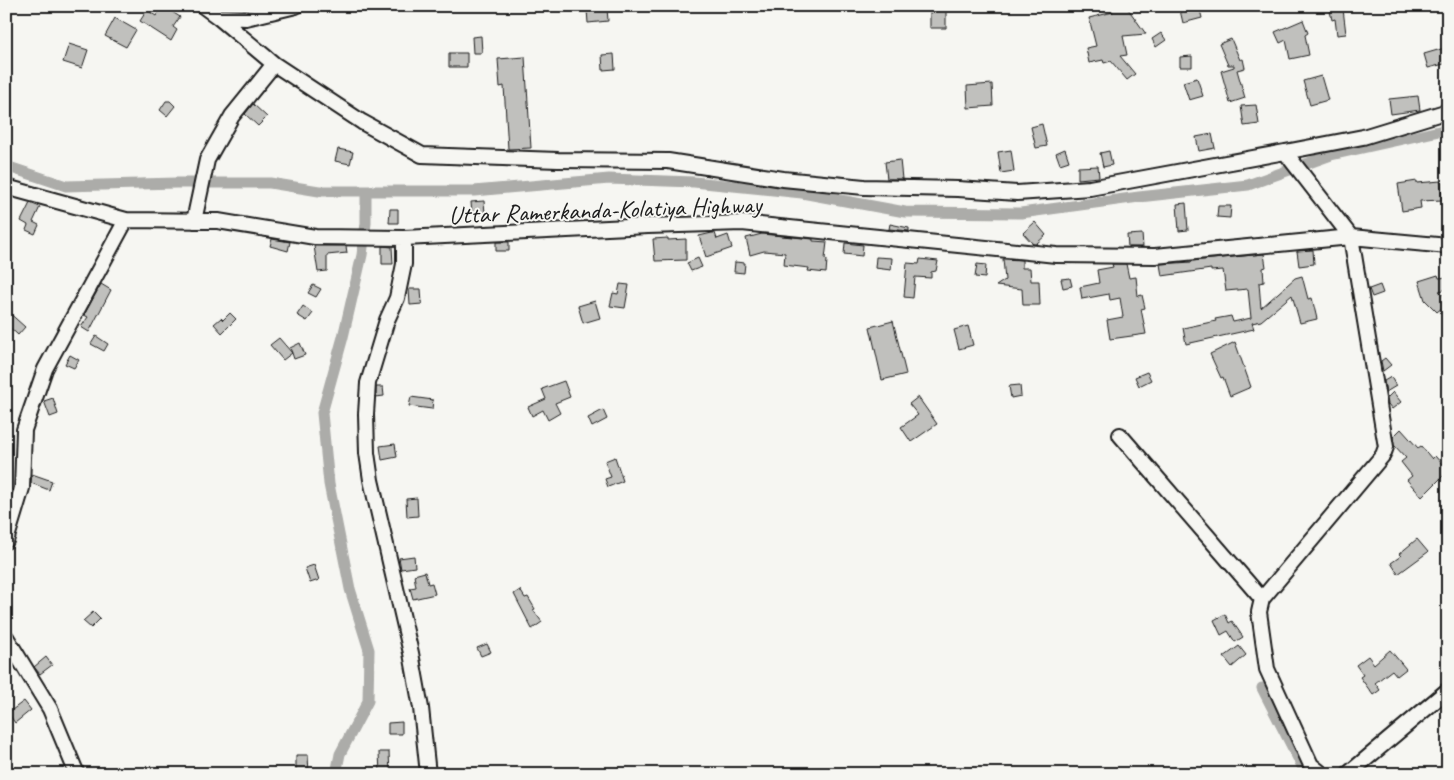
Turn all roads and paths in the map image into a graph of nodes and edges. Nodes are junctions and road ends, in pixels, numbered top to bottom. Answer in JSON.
{"nodes":[{"id":1,"x":203,"y":6,"type":"edge"},
{"id":2,"x":296,"y":6,"type":"edge"},
{"id":3,"x":218,"y":18,"type":"junction"},
{"id":4,"x":274,"y":64,"type":"junction"},
{"id":5,"x":1448,"y":112,"type":"edge"},
{"id":6,"x":1288,"y":155,"type":"junction"},
{"id":7,"x":6,"y":187,"type":"edge"},
{"id":8,"x":126,"y":220,"type":"junction"},
{"id":9,"x":194,"y":221,"type":"junction"},
{"id":10,"x":400,"y":237,"type":"junction"},
{"id":11,"x":1351,"y":237,"type":"junction"},
{"id":12,"x":1448,"y":246,"type":"edge"},
{"id":13,"x":1120,"y":435,"type":"dead end"},
{"id":14,"x":6,"y":540,"type":"edge"},
{"id":15,"x":1262,"y":599,"type":"junction"},
{"id":16,"x":6,"y":638,"type":"edge"},
{"id":17,"x":1448,"y":690,"type":"edge"},
{"id":18,"x":77,"y":774,"type":"edge"},
{"id":19,"x":428,"y":774,"type":"edge"},
{"id":20,"x":1322,"y":774,"type":"edge"},
{"id":21,"x":1348,"y":774,"type":"edge"}],
"edges":[{"from":1,"to":3,"type":"street"},
{"from":2,"to":3,"type":"street"},
{"from":3,"to":4,"type":"street"},
{"from":4,"to":6,"type":"street"},
{"from":4,"to":9,"type":"street"},
{"from":5,"to":6,"type":"street"},
{"from":6,"to":11,"type":"street"},
{"from":7,"to":8,"type":"street","name":"Uttar Ramerkanda-Kolatiya Highway"},
{"from":8,"to":9,"type":"street","name":"Uttar Ramerkanda-Kolatiya Highway"},
{"from":8,"to":14,"type":"street"},
{"from":9,"to":10,"type":"street","name":"Uttar Ramerkanda-Kolatiya Highway"},
{"from":10,"to":11,"type":"street","name":"Uttar Ramerkanda-Kolatiya Highway"},
{"from":10,"to":19,"type":"street"},
{"from":11,"to":12,"type":"street","name":"Uttar Ramerkanda-Kolatiya Highway"},
{"from":11,"to":15,"type":"street"},
{"from":13,"to":15,"type":"street"},
{"from":15,"to":20,"type":"street"},
{"from":16,"to":18,"type":"street"},
{"from":17,"to":21,"type":"street"}]}
